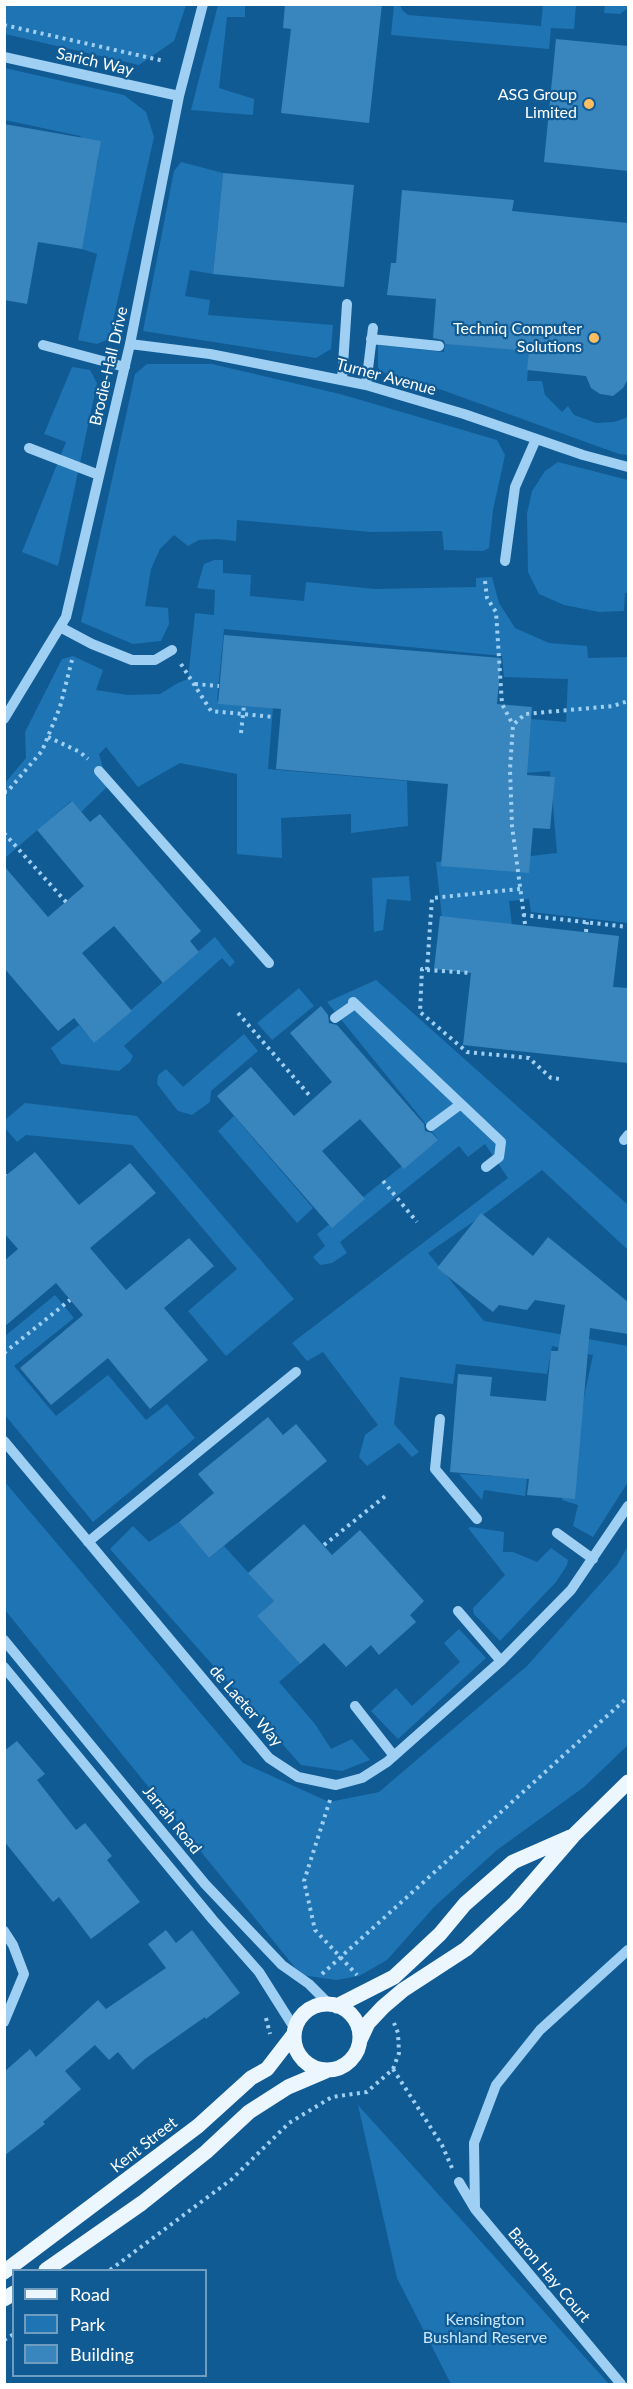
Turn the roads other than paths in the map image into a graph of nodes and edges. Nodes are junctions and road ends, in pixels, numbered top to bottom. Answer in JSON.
{"nodes":[{"id":1,"x":203,"y":4,"type":"edge"},
{"id":2,"x":4,"y":57,"type":"edge"},
{"id":3,"x":179,"y":96,"type":"junction"},
{"id":4,"x":347,"y":304,"type":"dead end"},
{"id":5,"x":130,"y":344,"type":"junction"},
{"id":6,"x":43,"y":345,"type":"dead end"},
{"id":7,"x":439,"y":346,"type":"dead end"},
{"id":8,"x":125,"y":367,"type":"junction"},
{"id":9,"x":342,"y":380,"type":"junction"},
{"id":10,"x":366,"y":385,"type":"junction"},
{"id":11,"x":536,"y":439,"type":"junction"},
{"id":12,"x":29,"y":448,"type":"dead end"},
{"id":13,"x":628,"y":467,"type":"edge"},
{"id":14,"x":99,"y":475,"type":"junction"},
{"id":15,"x":505,"y":561,"type":"dead end"},
{"id":16,"x":60,"y":627,"type":"junction"},
{"id":17,"x":171,"y":650,"type":"road end"},
{"id":18,"x":4,"y":719,"type":"edge"},
{"id":19,"x":99,"y":771,"type":"road end"},
{"id":20,"x":269,"y":963,"type":"dead end"},
{"id":21,"x":335,"y":1018,"type":"dead end"},
{"id":22,"x":461,"y":1104,"type":"junction"},
{"id":23,"x":431,"y":1126,"type":"dead end"},
{"id":24,"x":486,"y":1167,"type":"dead end"},
{"id":25,"x":296,"y":1372,"type":"dead end"},
{"id":26,"x":440,"y":1419,"type":"dead end"},
{"id":27,"x":4,"y":1441,"type":"edge"},
{"id":28,"x":628,"y":1506,"type":"edge"},
{"id":29,"x":477,"y":1519,"type":"dead end"},
{"id":30,"x":557,"y":1533,"type":"dead end"},
{"id":31,"x":88,"y":1542,"type":"junction"},
{"id":32,"x":593,"y":1559,"type":"junction"},
{"id":33,"x":458,"y":1611,"type":"dead end"},
{"id":34,"x":4,"y":1640,"type":"edge"},
{"id":35,"x":501,"y":1661,"type":"junction"},
{"id":36,"x":4,"y":1667,"type":"edge"},
{"id":37,"x":355,"y":1706,"type":"dead end"},
{"id":38,"x":394,"y":1756,"type":"junction"},
{"id":39,"x":628,"y":1782,"type":"edge"},
{"id":40,"x":573,"y":1836,"type":"junction"},
{"id":41,"x":4,"y":1931,"type":"edge"},
{"id":42,"x":628,"y":1950,"type":"edge"},
{"id":43,"x":334,"y":2005,"type":"junction"},
{"id":44,"x":4,"y":2022,"type":"edge"},
{"id":45,"x":295,"y":2031,"type":"junction"},
{"id":46,"x":360,"y":2040,"type":"junction"},
{"id":47,"x":328,"y":2070,"type":"junction"},
{"id":48,"x":459,"y":2182,"type":"road end"},
{"id":49,"x":475,"y":2209,"type":"junction"},
{"id":50,"x":49,"y":2269,"type":"edge"},
{"id":51,"x":4,"y":2272,"type":"edge"},
{"id":52,"x":621,"y":2385,"type":"edge"}],
"edges":[{"from":1,"to":3,"type":"street","name":"Brodie-Hall Drive"},
{"from":2,"to":3,"type":"street","name":"Sarich Way"},
{"from":3,"to":5,"type":"street","name":"Brodie-Hall Drive"},
{"from":4,"to":9,"type":"street"},
{"from":5,"to":8,"type":"street","name":"Brodie-Hall Drive"},
{"from":5,"to":9,"type":"street","name":"Turner Avenue"},
{"from":6,"to":8,"type":"street"},
{"from":7,"to":10,"type":"street"},
{"from":8,"to":14,"type":"street","name":"Brodie-Hall Drive"},
{"from":9,"to":10,"type":"street","name":"Turner Avenue"},
{"from":10,"to":11,"type":"street","name":"Turner Avenue"},
{"from":11,"to":13,"type":"street","name":"Turner Avenue"},
{"from":11,"to":15,"type":"street"},
{"from":12,"to":14,"type":"street"},
{"from":14,"to":16,"type":"street","name":"Brodie-Hall Drive"},
{"from":16,"to":17,"type":"street"},
{"from":16,"to":18,"type":"street","name":"Brodie-Hall Drive"},
{"from":19,"to":20,"type":"street"},
{"from":21,"to":22,"type":"street"},
{"from":22,"to":23,"type":"street"},
{"from":22,"to":24,"type":"street"},
{"from":25,"to":31,"type":"street"},
{"from":26,"to":29,"type":"street"},
{"from":27,"to":31,"type":"street","name":"de Laeter Way"},
{"from":28,"to":32,"type":"street","name":"de Laeter Way"},
{"from":30,"to":32,"type":"street"},
{"from":31,"to":38,"type":"street","name":"de Laeter Way"},
{"from":32,"to":35,"type":"street","name":"de Laeter Way"},
{"from":33,"to":35,"type":"street"},
{"from":34,"to":43,"type":"street","name":"Jarrah Road"},
{"from":35,"to":38,"type":"street","name":"de Laeter Way"},
{"from":36,"to":45,"type":"street","name":"Jarrah Road"},
{"from":37,"to":38,"type":"street"},
{"from":39,"to":40,"type":"main road"},
{"from":40,"to":43,"type":"main road"},
{"from":40,"to":46,"type":"main road"},
{"from":41,"to":44,"type":"street"},
{"from":42,"to":49,"type":"street"},
{"from":43,"to":45,"type":"main road"},
{"from":43,"to":46,"type":"main road"},
{"from":45,"to":47,"type":"main road"},
{"from":45,"to":51,"type":"main road","name":"Kent Street"},
{"from":46,"to":47,"type":"main road"},
{"from":47,"to":50,"type":"main road"},
{"from":48,"to":49,"type":"street","name":"Baron Hay Court"},
{"from":49,"to":52,"type":"street","name":"Baron Hay Court"}]}
